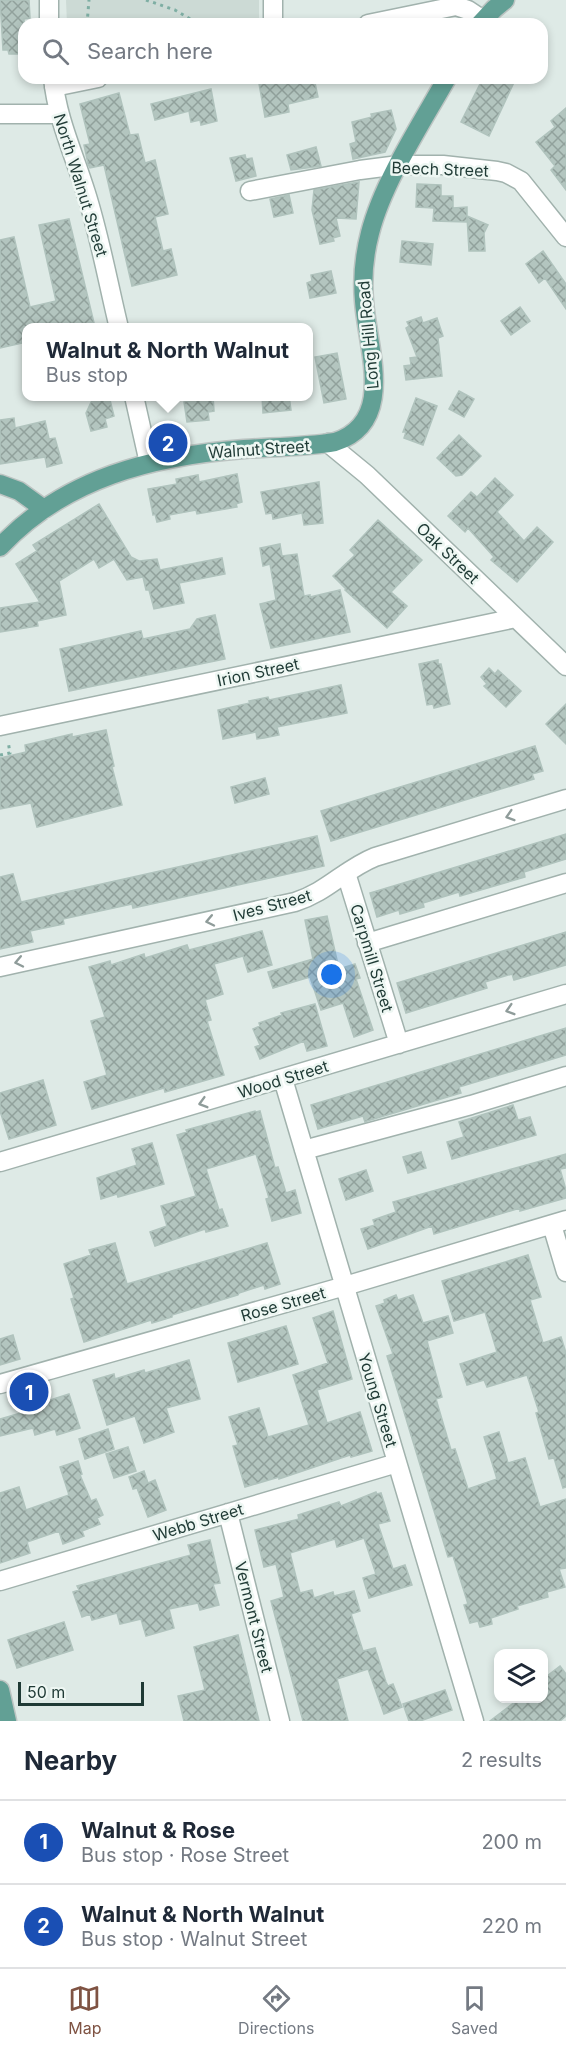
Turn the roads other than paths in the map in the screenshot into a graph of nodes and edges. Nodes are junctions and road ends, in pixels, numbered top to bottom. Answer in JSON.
{"nodes":[{"id":1,"x":49,"y":0,"type":"edge"},
{"id":2,"x":273,"y":0,"type":"edge"},
{"id":3,"x":504,"y":0,"type":"edge"},
{"id":4,"x":49,"y":18,"type":"edge"},
{"id":5,"x":273,"y":18,"type":"edge"},
{"id":6,"x":397,"y":18,"type":"edge"},
{"id":7,"x":477,"y":18,"type":"edge"},
{"id":8,"x":486,"y":18,"type":"edge"},
{"id":9,"x":53,"y":84,"type":"edge"},
{"id":10,"x":444,"y":84,"type":"edge"},
{"id":11,"x":0,"y":114,"type":"edge"},
{"id":12,"x":59,"y":114,"type":"junction"},
{"id":13,"x":399,"y":165,"type":"junction"},
{"id":14,"x":250,"y":191,"type":"dead end"},
{"id":15,"x":566,"y":237,"type":"edge"},
{"id":16,"x":118,"y":323,"type":"edge"},
{"id":17,"x":135,"y":401,"type":"edge"},
{"id":18,"x":328,"y":444,"type":"junction"},
{"id":19,"x":149,"y":462,"type":"junction"},
{"id":20,"x":0,"y":484,"type":"edge"},
{"id":21,"x":44,"y":509,"type":"junction"},
{"id":22,"x":0,"y":547,"type":"edge"},
{"id":23,"x":516,"y":618,"type":"junction"},
{"id":24,"x":566,"y":666,"type":"edge"},
{"id":25,"x":0,"y":726,"type":"edge"},
{"id":26,"x":566,"y":799,"type":"edge"},
{"id":27,"x":346,"y":873,"type":"junction"},
{"id":28,"x":566,"y":883,"type":"edge"},
{"id":29,"x":368,"y":943,"type":"junction"},
{"id":30,"x":0,"y":967,"type":"edge"},
{"id":31,"x":566,"y":994,"type":"edge"},
{"id":32,"x":399,"y":1044,"type":"junction"},
{"id":33,"x":566,"y":1076,"type":"edge"},
{"id":34,"x":283,"y":1079,"type":"junction"},
{"id":35,"x":304,"y":1150,"type":"junction"},
{"id":36,"x":0,"y":1162,"type":"edge"},
{"id":37,"x":559,"y":1222,"type":"edge"},
{"id":38,"x":566,"y":1272,"type":"edge"},
{"id":39,"x":345,"y":1286,"type":"junction"},
{"id":40,"x":0,"y":1384,"type":"edge"},
{"id":41,"x":397,"y":1463,"type":"junction"},
{"id":42,"x":228,"y":1513,"type":"junction"},
{"id":43,"x":0,"y":1581,"type":"edge"},
{"id":44,"x":0,"y":1690,"type":"edge"},
{"id":45,"x":7,"y":1721,"type":"edge"},
{"id":46,"x":280,"y":1721,"type":"edge"},
{"id":47,"x":474,"y":1721,"type":"edge"}],
"edges":[{"from":1,"to":4,"type":"street"},
{"from":2,"to":5,"type":"street"},
{"from":3,"to":8,"type":"main road"},
{"from":6,"to":7,"type":"street"},
{"from":9,"to":12,"type":"street","name":"North Walnut Street"},
{"from":10,"to":13,"type":"main road","name":"Long Hill Road"},
{"from":11,"to":12,"type":"street"},
{"from":12,"to":16,"type":"street","name":"North Walnut Street"},
{"from":13,"to":14,"type":"street","name":"Beech Street"},
{"from":13,"to":15,"type":"street","name":"Beech Street"},
{"from":13,"to":18,"type":"main road","name":"Long Hill Road"},
{"from":17,"to":19,"type":"street"},
{"from":18,"to":19,"type":"main road","name":"Walnut Street"},
{"from":18,"to":23,"type":"street","name":"Oak Street"},
{"from":19,"to":21,"type":"main road","name":"Walnut Street"},
{"from":20,"to":21,"type":"main road"},
{"from":21,"to":22,"type":"main road","name":"Walnut Street"},
{"from":23,"to":24,"type":"street","name":"Oak Street"},
{"from":23,"to":25,"type":"street","name":"Irion Street"},
{"from":26,"to":27,"type":"street","name":"Ives Street","one_way":true},
{"from":27,"to":29,"type":"street","name":"Carpmill Street"},
{"from":27,"to":30,"type":"street","name":"Ives Street","one_way":true},
{"from":28,"to":29,"type":"street"},
{"from":29,"to":32,"type":"street","name":"Carpmill Street"},
{"from":31,"to":32,"type":"street","name":"Wood Street","one_way":true},
{"from":32,"to":34,"type":"street","name":"Wood Street"},
{"from":33,"to":35,"type":"street"},
{"from":34,"to":35,"type":"street","name":"Young Street"},
{"from":34,"to":36,"type":"street","name":"Wood Street","one_way":true},
{"from":35,"to":39,"type":"street","name":"Young Street"},
{"from":37,"to":38,"type":"street"},
{"from":37,"to":39,"type":"street","name":"Rose Street"},
{"from":39,"to":40,"type":"street","name":"Rose Street"},
{"from":39,"to":41,"type":"street","name":"Young Street"},
{"from":41,"to":42,"type":"street","name":"Webb Street"},
{"from":41,"to":47,"type":"street","name":"Young Street"},
{"from":42,"to":43,"type":"street","name":"Webb Street"},
{"from":42,"to":46,"type":"street","name":"Vermont Street"},
{"from":44,"to":45,"type":"main road"}]}
